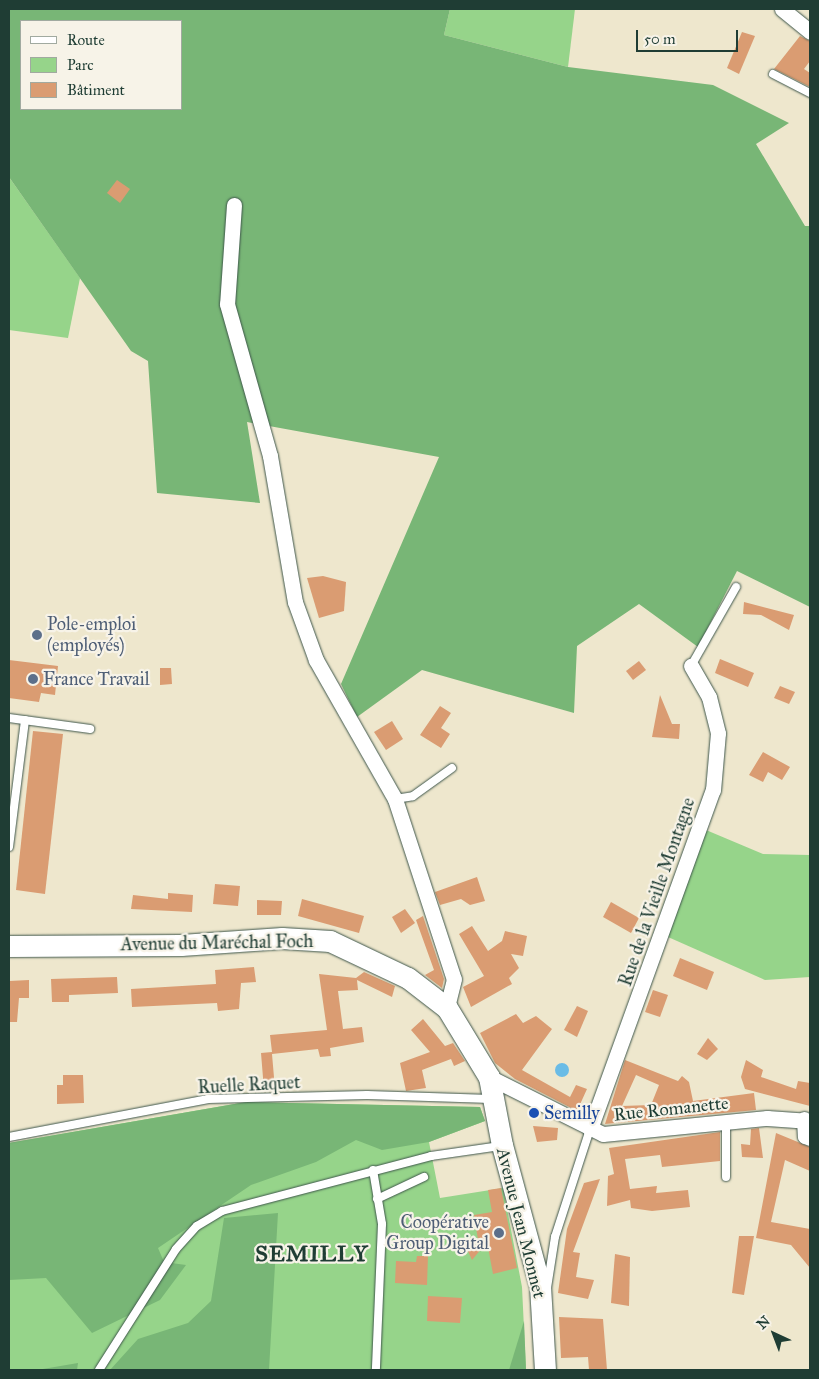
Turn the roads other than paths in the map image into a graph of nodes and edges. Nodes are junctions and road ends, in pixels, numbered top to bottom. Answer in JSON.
{"nodes":[{"id":1,"x":782,"y":9,"type":"edge"},
{"id":2,"x":810,"y":32,"type":"edge"},
{"id":3,"x":772,"y":74,"type":"dead end"},
{"id":4,"x":810,"y":93,"type":"edge"},
{"id":5,"x":234,"y":205,"type":"dead end"},
{"id":6,"x":736,"y":587,"type":"dead end"},
{"id":7,"x":691,"y":666,"type":"joint"},
{"id":8,"x":9,"y":718,"type":"edge"},
{"id":9,"x":25,"y":720,"type":"junction"},
{"id":10,"x":90,"y":729,"type":"dead end"},
{"id":11,"x":452,"y":768,"type":"dead end"},
{"id":12,"x":395,"y":799,"type":"junction"},
{"id":13,"x":9,"y":847,"type":"edge"},
{"id":14,"x":9,"y":946,"type":"edge"},
{"id":15,"x":447,"y":1008,"type":"junction"},
{"id":16,"x":489,"y":1077,"type":"junction"},
{"id":17,"x":493,"y":1099,"type":"junction"},
{"id":18,"x":807,"y":1120,"type":"edge"},
{"id":19,"x":726,"y":1123,"type":"junction"},
{"id":20,"x":590,"y":1129,"type":"junction"},
{"id":21,"x":9,"y":1137,"type":"edge"},
{"id":22,"x":810,"y":1138,"type":"edge"},
{"id":23,"x":502,"y":1146,"type":"junction"},
{"id":24,"x":373,"y":1170,"type":"junction"},
{"id":25,"x":726,"y":1176,"type":"dead end"},
{"id":26,"x":424,"y":1178,"type":"dead end"},
{"id":27,"x":377,"y":1199,"type":"junction"},
{"id":28,"x":541,"y":1303,"type":"junction"},
{"id":29,"x":99,"y":1370,"type":"edge"},
{"id":30,"x":376,"y":1370,"type":"edge"},
{"id":31,"x":545,"y":1370,"type":"edge"}],
"edges":[{"from":1,"to":2,"type":"street"},
{"from":3,"to":4,"type":"lane"},
{"from":5,"to":12,"type":"street"},
{"from":6,"to":7,"type":"lane"},
{"from":7,"to":20,"type":"street","name":"Rue de la Vieille Montagne"},
{"from":8,"to":9,"type":"lane"},
{"from":9,"to":10,"type":"lane"},
{"from":9,"to":13,"type":"lane"},
{"from":11,"to":12,"type":"lane"},
{"from":12,"to":15,"type":"street"},
{"from":14,"to":15,"type":"main road","name":"Avenue du Maréchal Foch"},
{"from":15,"to":16,"type":"main road","name":"Avenue du Maréchal Foch"},
{"from":16,"to":17,"type":"main road","name":"Avenue Jean Monnet"},
{"from":16,"to":20,"type":"street","name":"Rue Romanette"},
{"from":17,"to":21,"type":"lane","name":"Ruelle Raquet"},
{"from":17,"to":23,"type":"main road","name":"Avenue Jean Monnet"},
{"from":18,"to":19,"type":"street","name":"Rue Romanette"},
{"from":18,"to":22,"type":"street"},
{"from":19,"to":20,"type":"street","name":"Rue Romanette"},
{"from":19,"to":25,"type":"lane"},
{"from":20,"to":28,"type":"lane"},
{"from":23,"to":24,"type":"lane"},
{"from":23,"to":28,"type":"main road","name":"Avenue Jean Monnet"},
{"from":24,"to":27,"type":"lane"},
{"from":24,"to":29,"type":"lane"},
{"from":26,"to":27,"type":"lane"},
{"from":27,"to":30,"type":"lane"},
{"from":28,"to":31,"type":"main road","name":"Avenue Jean Monnet"}]}
